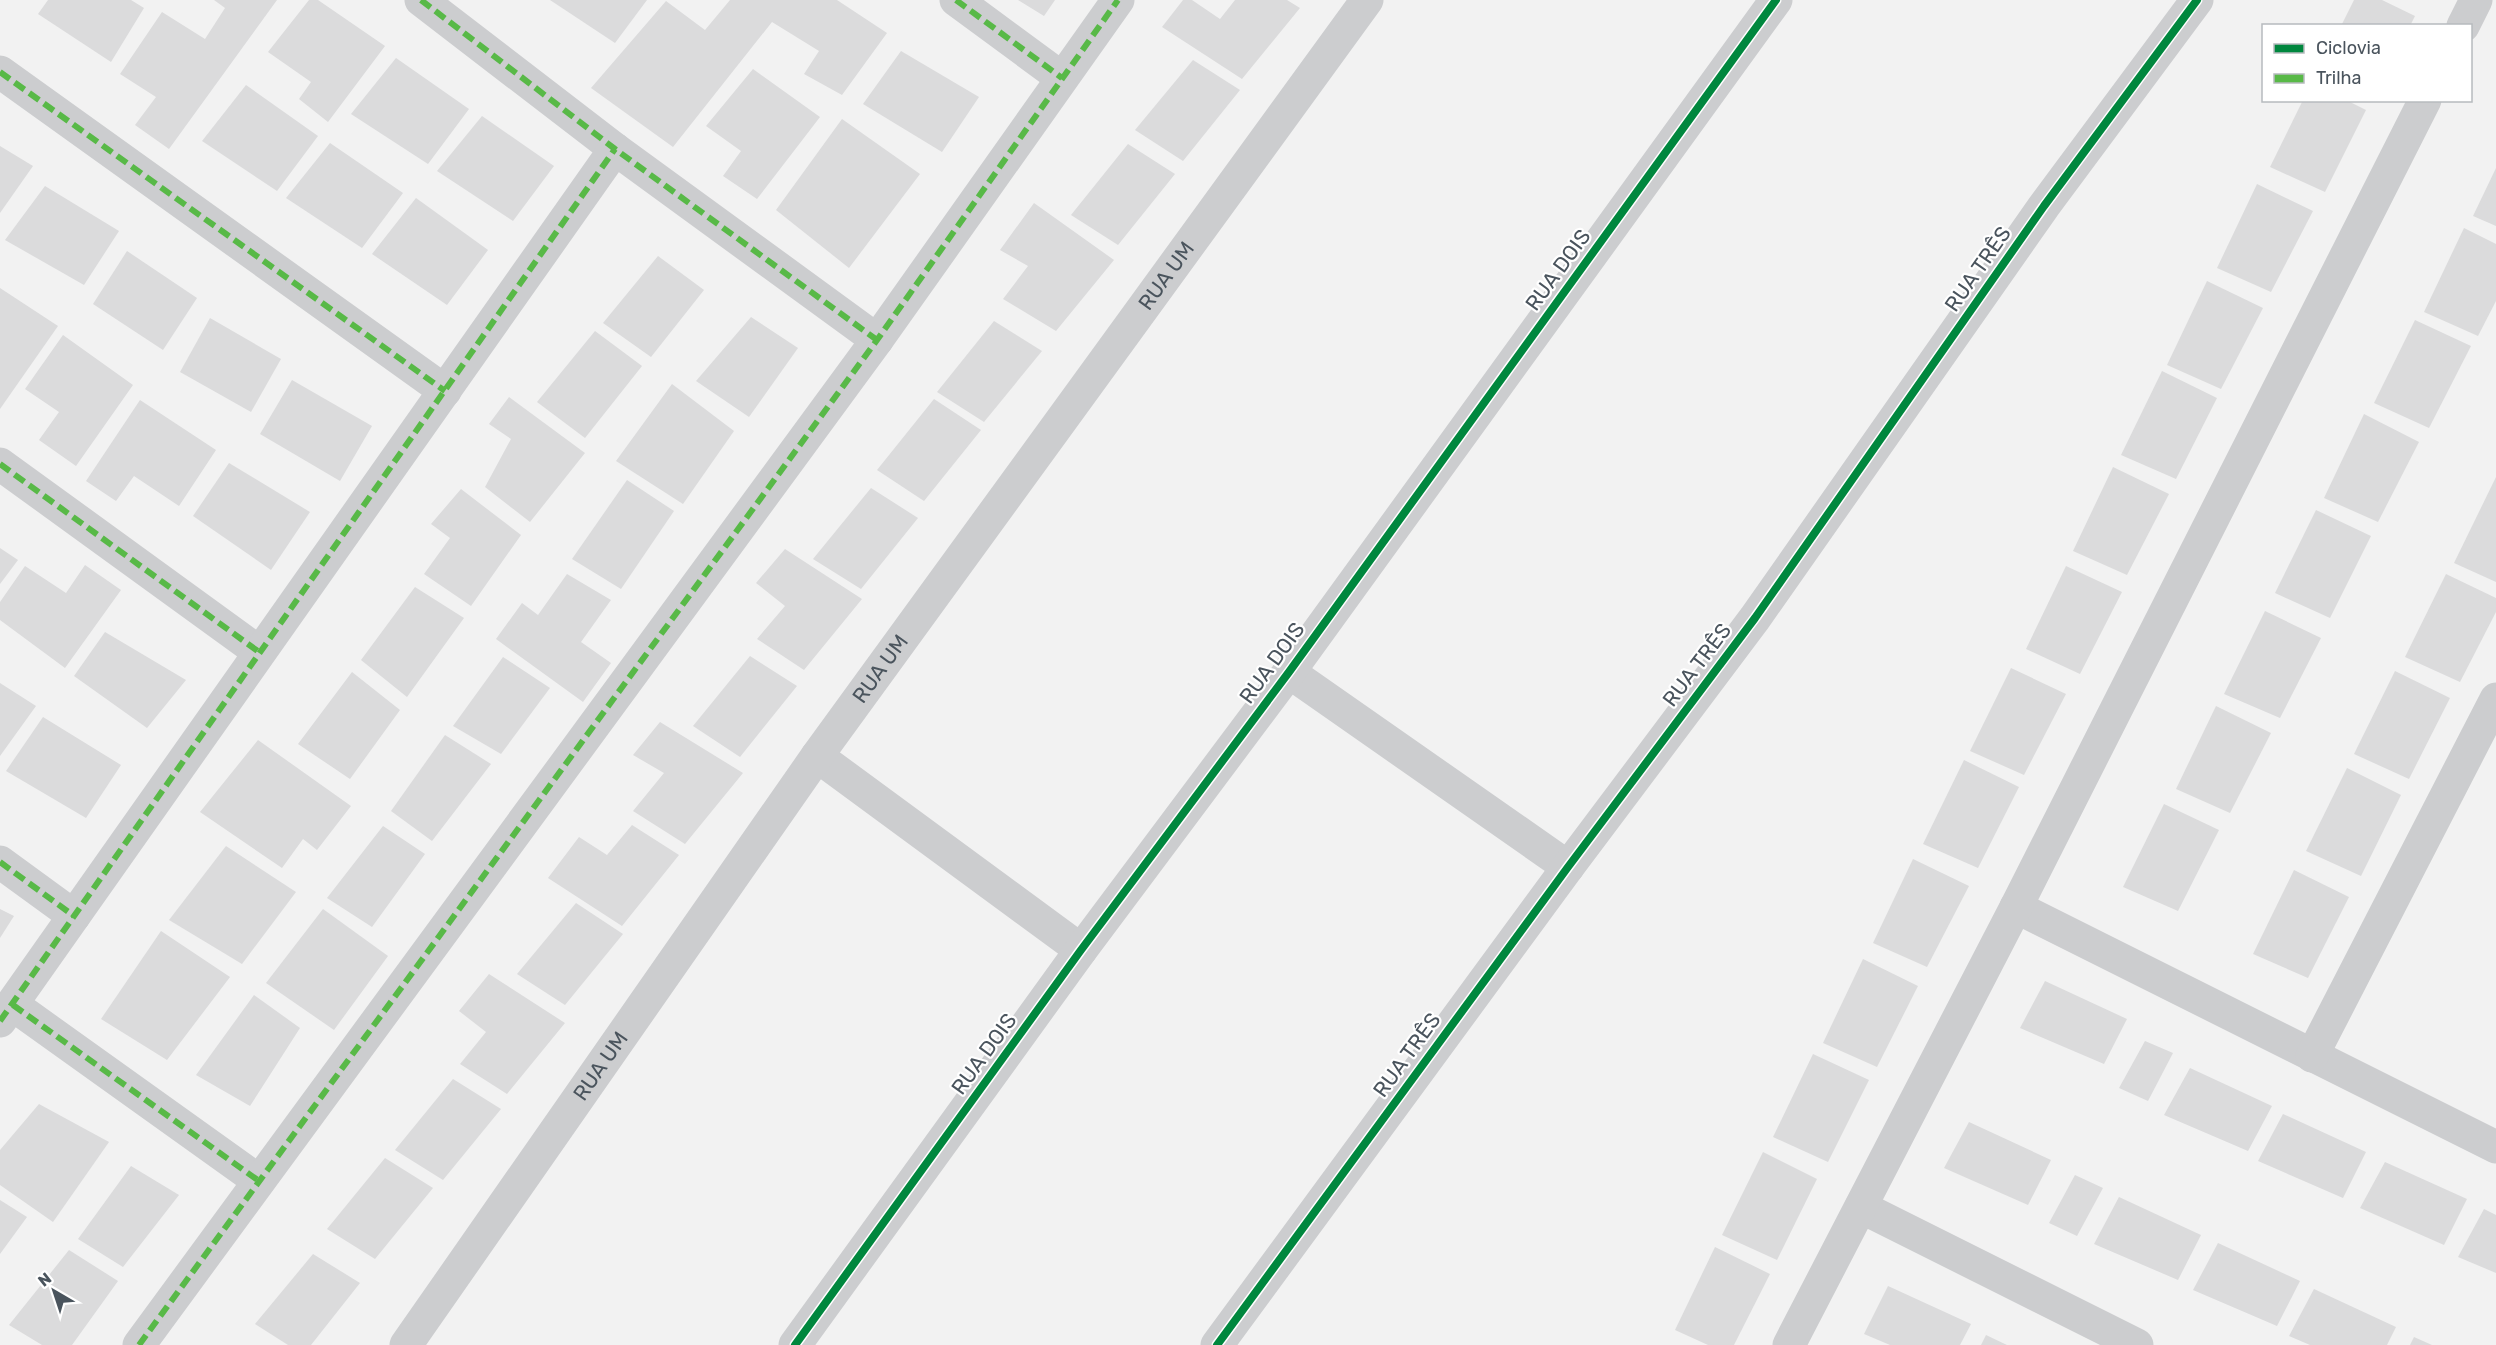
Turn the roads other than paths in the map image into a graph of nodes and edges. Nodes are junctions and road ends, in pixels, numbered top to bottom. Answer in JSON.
{"nodes":[{"id":1,"x":421,"y":0,"type":"edge"},
{"id":2,"x":956,"y":0,"type":"edge"},
{"id":3,"x":1118,"y":0,"type":"edge"},
{"id":4,"x":1367,"y":0,"type":"edge"},
{"id":5,"x":1776,"y":0,"type":"edge"},
{"id":6,"x":2197,"y":0,"type":"edge"},
{"id":7,"x":2476,"y":0,"type":"edge"},
{"id":8,"x":2464,"y":24,"type":"edge"},
{"id":9,"x":0,"y":72,"type":"edge"},
{"id":10,"x":1062,"y":78,"type":"junction"},
{"id":11,"x":2424,"y":102,"type":"edge"},
{"id":12,"x":615,"y":148,"type":"junction"},
{"id":13,"x":878,"y":340,"type":"junction"},
{"id":14,"x":445,"y":392,"type":"junction"},
{"id":15,"x":0,"y":464,"type":"edge"},
{"id":16,"x":259,"y":652,"type":"junction"},
{"id":17,"x":1288,"y":672,"type":"junction"},
{"id":18,"x":2496,"y":699,"type":"edge"},
{"id":19,"x":817,"y":756,"type":"junction"},
{"id":20,"x":0,"y":862,"type":"edge"},
{"id":21,"x":1568,"y":867,"type":"junction"},
{"id":22,"x":2016,"y":907,"type":"junction"},
{"id":23,"x":74,"y":916,"type":"junction"},
{"id":24,"x":1082,"y":950,"type":"junction"},
{"id":25,"x":6,"y":1013,"type":"edge"},
{"id":26,"x":2312,"y":1056,"type":"junction"},
{"id":27,"x":2496,"y":1147,"type":"edge"},
{"id":28,"x":259,"y":1181,"type":"junction"},
{"id":29,"x":1861,"y":1207,"type":"junction"},
{"id":30,"x":139,"y":1345,"type":"edge"},
{"id":31,"x":406,"y":1345,"type":"edge"},
{"id":32,"x":795,"y":1345,"type":"edge"},
{"id":33,"x":1218,"y":1345,"type":"edge"},
{"id":34,"x":1790,"y":1345,"type":"edge"},
{"id":35,"x":2137,"y":1345,"type":"edge"}],
"edges":[{"from":1,"to":12,"type":"street"},
{"from":2,"to":10,"type":"street"},
{"from":3,"to":10,"type":"street"},
{"from":4,"to":19,"type":"street","name":"RUA UM"},
{"from":5,"to":17,"type":"street","name":"RUA DOIS"},
{"from":6,"to":21,"type":"street","name":"RUA TRÊS"},
{"from":7,"to":8,"type":"street"},
{"from":9,"to":14,"type":"street"},
{"from":10,"to":13,"type":"street"},
{"from":11,"to":22,"type":"street"},
{"from":12,"to":13,"type":"street"},
{"from":12,"to":14,"type":"street"},
{"from":13,"to":28,"type":"street"},
{"from":14,"to":16,"type":"street"},
{"from":15,"to":16,"type":"street"},
{"from":16,"to":23,"type":"street"},
{"from":17,"to":21,"type":"street"},
{"from":17,"to":24,"type":"street","name":"RUA DOIS"},
{"from":18,"to":26,"type":"street"},
{"from":19,"to":24,"type":"street"},
{"from":19,"to":31,"type":"street","name":"RUA UM"},
{"from":20,"to":23,"type":"street"},
{"from":21,"to":33,"type":"street","name":"RUA TRÊS"},
{"from":22,"to":26,"type":"street"},
{"from":22,"to":29,"type":"street"},
{"from":23,"to":25,"type":"street"},
{"from":24,"to":32,"type":"street","name":"RUA DOIS"},
{"from":25,"to":28,"type":"street"},
{"from":26,"to":27,"type":"street"},
{"from":28,"to":30,"type":"street"},
{"from":29,"to":34,"type":"street"},
{"from":29,"to":35,"type":"street"}]}
